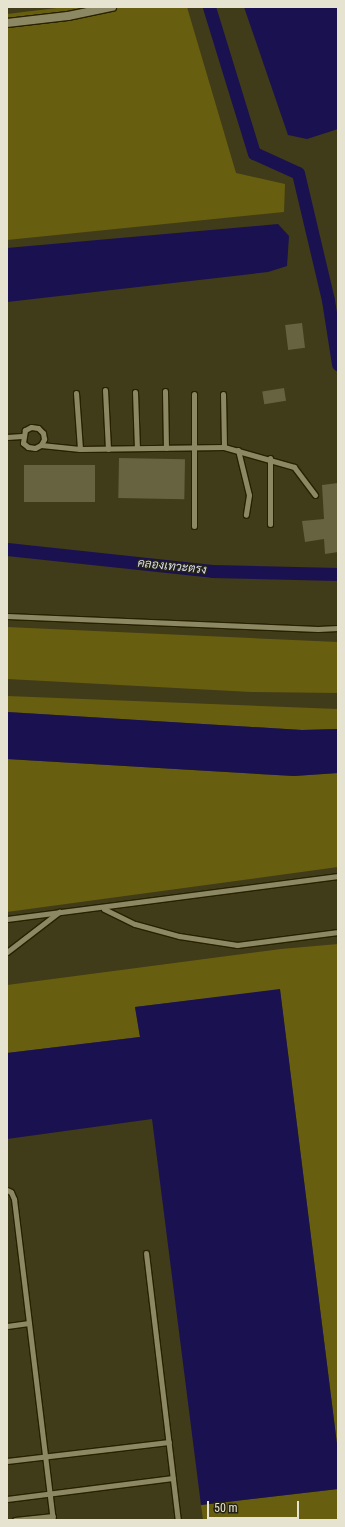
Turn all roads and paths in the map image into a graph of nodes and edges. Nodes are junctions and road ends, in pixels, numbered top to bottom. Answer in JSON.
{"nodes":[{"id":1,"x":112,"y":7,"type":"edge"},
{"id":2,"x":7,"y":23,"type":"edge"},
{"id":3,"x":105,"y":390,"type":"dead end"},
{"id":4,"x":165,"y":391,"type":"dead end"},
{"id":5,"x":135,"y":392,"type":"dead end"},
{"id":6,"x":76,"y":393,"type":"dead end"},
{"id":7,"x":194,"y":394,"type":"dead end"},
{"id":8,"x":223,"y":394,"type":"dead end"},
{"id":9,"x":22,"y":436,"type":"junction"},
{"id":10,"x":7,"y":437,"type":"edge"},
{"id":11,"x":41,"y":445,"type":"junction"},
{"id":12,"x":224,"y":447,"type":"junction"},
{"id":13,"x":137,"y":448,"type":"junction"},
{"id":14,"x":166,"y":448,"type":"junction"},
{"id":15,"x":194,"y":448,"type":"junction"},
{"id":16,"x":80,"y":449,"type":"junction"},
{"id":17,"x":108,"y":449,"type":"junction"},
{"id":18,"x":238,"y":450,"type":"junction"},
{"id":19,"x":270,"y":458,"type":"junction"},
{"id":20,"x":314,"y":495,"type":"dead end"},
{"id":21,"x":246,"y":515,"type":"dead end"},
{"id":22,"x":270,"y":524,"type":"dead end"},
{"id":23,"x":194,"y":526,"type":"dead end"},
{"id":24,"x":7,"y":616,"type":"edge"},
{"id":25,"x":338,"y":628,"type":"edge"},
{"id":26,"x":338,"y":876,"type":"edge"},
{"id":27,"x":103,"y":908,"type":"junction"},
{"id":28,"x":60,"y":912,"type":"junction"},
{"id":29,"x":7,"y":919,"type":"edge"},
{"id":30,"x":338,"y":932,"type":"edge"},
{"id":31,"x":7,"y":952,"type":"edge"},
{"id":32,"x":7,"y":1190,"type":"edge"},
{"id":33,"x":146,"y":1252,"type":"dead end"},
{"id":34,"x":29,"y":1323,"type":"junction"},
{"id":35,"x":7,"y":1326,"type":"edge"},
{"id":36,"x":169,"y":1442,"type":"junction"},
{"id":37,"x":45,"y":1456,"type":"junction"},
{"id":38,"x":7,"y":1461,"type":"edge"},
{"id":39,"x":173,"y":1478,"type":"junction"},
{"id":40,"x":50,"y":1494,"type":"junction"},
{"id":41,"x":7,"y":1499,"type":"edge"},
{"id":42,"x":53,"y":1518,"type":"edge"},
{"id":43,"x":15,"y":1520,"type":"edge"},
{"id":44,"x":178,"y":1520,"type":"edge"}],
"edges":[{"from":1,"to":2,"type":"street"},
{"from":3,"to":17,"type":"lane"},
{"from":4,"to":14,"type":"lane"},
{"from":5,"to":13,"type":"lane"},
{"from":6,"to":16,"type":"lane"},
{"from":7,"to":15,"type":"lane"},
{"from":8,"to":12,"type":"lane"},
{"from":9,"to":10,"type":"lane"},
{"from":9,"to":11,"type":"lane"},
{"from":9,"to":11,"type":"lane"},
{"from":11,"to":16,"type":"lane"},
{"from":12,"to":15,"type":"lane"},
{"from":12,"to":18,"type":"lane"},
{"from":13,"to":14,"type":"lane"},
{"from":13,"to":17,"type":"lane"},
{"from":14,"to":15,"type":"lane"},
{"from":15,"to":23,"type":"lane"},
{"from":16,"to":17,"type":"lane"},
{"from":18,"to":19,"type":"lane"},
{"from":18,"to":21,"type":"lane"},
{"from":19,"to":20,"type":"lane"},
{"from":19,"to":22,"type":"lane"},
{"from":24,"to":25,"type":"lane"},
{"from":26,"to":27,"type":"lane"},
{"from":27,"to":28,"type":"lane"},
{"from":27,"to":30,"type":"lane"},
{"from":28,"to":29,"type":"lane"},
{"from":28,"to":31,"type":"lane"},
{"from":32,"to":34,"type":"lane"},
{"from":33,"to":36,"type":"lane"},
{"from":34,"to":35,"type":"lane"},
{"from":34,"to":37,"type":"lane"},
{"from":36,"to":37,"type":"lane"},
{"from":36,"to":39,"type":"lane"},
{"from":37,"to":38,"type":"lane"},
{"from":37,"to":40,"type":"lane"},
{"from":39,"to":40,"type":"lane"},
{"from":39,"to":44,"type":"lane"},
{"from":40,"to":41,"type":"lane"},
{"from":40,"to":42,"type":"lane"},
{"from":42,"to":43,"type":"lane"}]}
